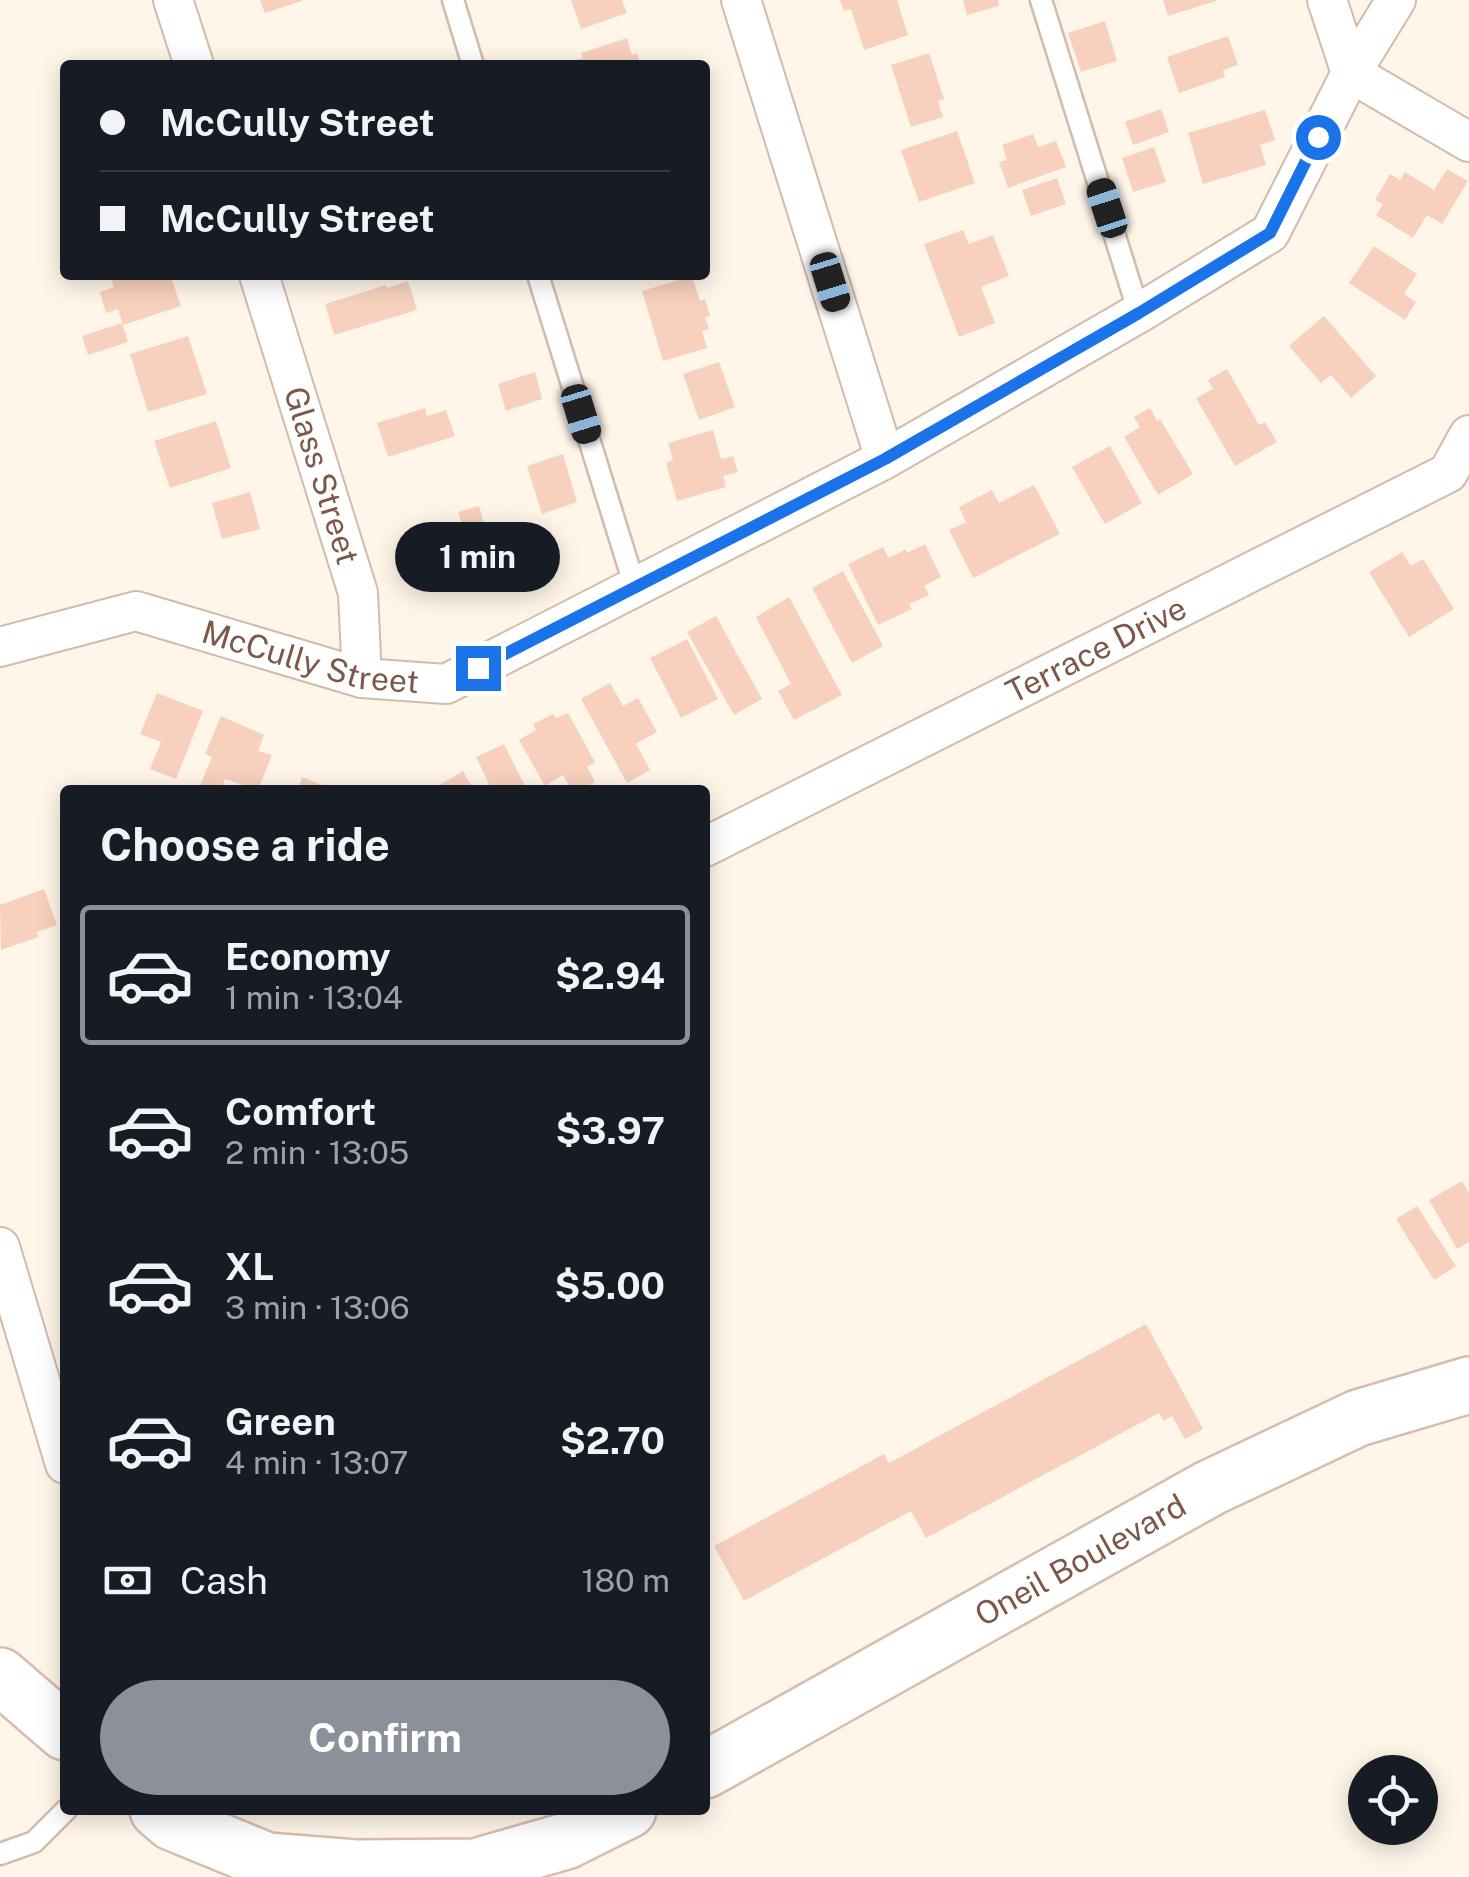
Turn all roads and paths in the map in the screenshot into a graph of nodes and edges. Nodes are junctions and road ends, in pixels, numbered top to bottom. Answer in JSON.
{"nodes":[{"id":1,"x":173,"y":0,"type":"edge"},
{"id":2,"x":453,"y":0,"type":"edge"},
{"id":3,"x":741,"y":0,"type":"edge"},
{"id":4,"x":1041,"y":0,"type":"edge"},
{"id":5,"x":1327,"y":0,"type":"edge"},
{"id":6,"x":1396,"y":0,"type":"edge"},
{"id":7,"x":192,"y":60,"type":"edge"},
{"id":8,"x":471,"y":60,"type":"edge"},
{"id":9,"x":1351,"y":73,"type":"junction"},
{"id":10,"x":1469,"y":142,"type":"edge"},
{"id":11,"x":261,"y":280,"type":"edge"},
{"id":12,"x":540,"y":280,"type":"edge"},
{"id":13,"x":1139,"y":313,"type":"junction"},
{"id":14,"x":1469,"y":435,"type":"edge"},
{"id":15,"x":885,"y":459,"type":"junction"},
{"id":16,"x":635,"y":587,"type":"junction"},
{"id":17,"x":0,"y":647,"type":"edge"},
{"id":18,"x":362,"y":678,"type":"junction"},
{"id":19,"x":710,"y":844,"type":"edge"},
{"id":20,"x":0,"y":1247,"type":"edge"},
{"id":21,"x":1469,"y":1385,"type":"edge"},
{"id":22,"x":60,"y":1447,"type":"edge"},
{"id":23,"x":6,"y":1692,"type":"edge"},
{"id":24,"x":60,"y":1729,"type":"edge"},
{"id":25,"x":710,"y":1767,"type":"edge"},
{"id":26,"x":61,"y":1815,"type":"edge"},
{"id":27,"x":168,"y":1815,"type":"edge"},
{"id":28,"x":618,"y":1815,"type":"edge"},
{"id":29,"x":0,"y":1854,"type":"edge"},
{"id":30,"x":356,"y":1872,"type":"edge"}],
"edges":[{"from":1,"to":7,"type":"street"},
{"from":2,"to":8,"type":"lane"},
{"from":3,"to":15,"type":"street"},
{"from":4,"to":13,"type":"lane"},
{"from":5,"to":9,"type":"street"},
{"from":6,"to":9,"type":"street","name":"McCully Street"},
{"from":9,"to":10,"type":"street"},
{"from":9,"to":13,"type":"street","name":"McCully Street"},
{"from":11,"to":18,"type":"street","name":"Glass Street"},
{"from":12,"to":16,"type":"lane"},
{"from":13,"to":15,"type":"street","name":"McCully Street"},
{"from":14,"to":19,"type":"street","name":"Terrace Drive"},
{"from":15,"to":16,"type":"street","name":"McCully Street"},
{"from":16,"to":18,"type":"street","name":"McCully Street"},
{"from":17,"to":18,"type":"street","name":"McCully Street"},
{"from":20,"to":22,"type":"street"},
{"from":21,"to":25,"type":"street","name":"Oneil Boulevard"},
{"from":23,"to":24,"type":"street"},
{"from":26,"to":29,"type":"lane"},
{"from":27,"to":30,"type":"street"},
{"from":28,"to":30,"type":"street"}]}
